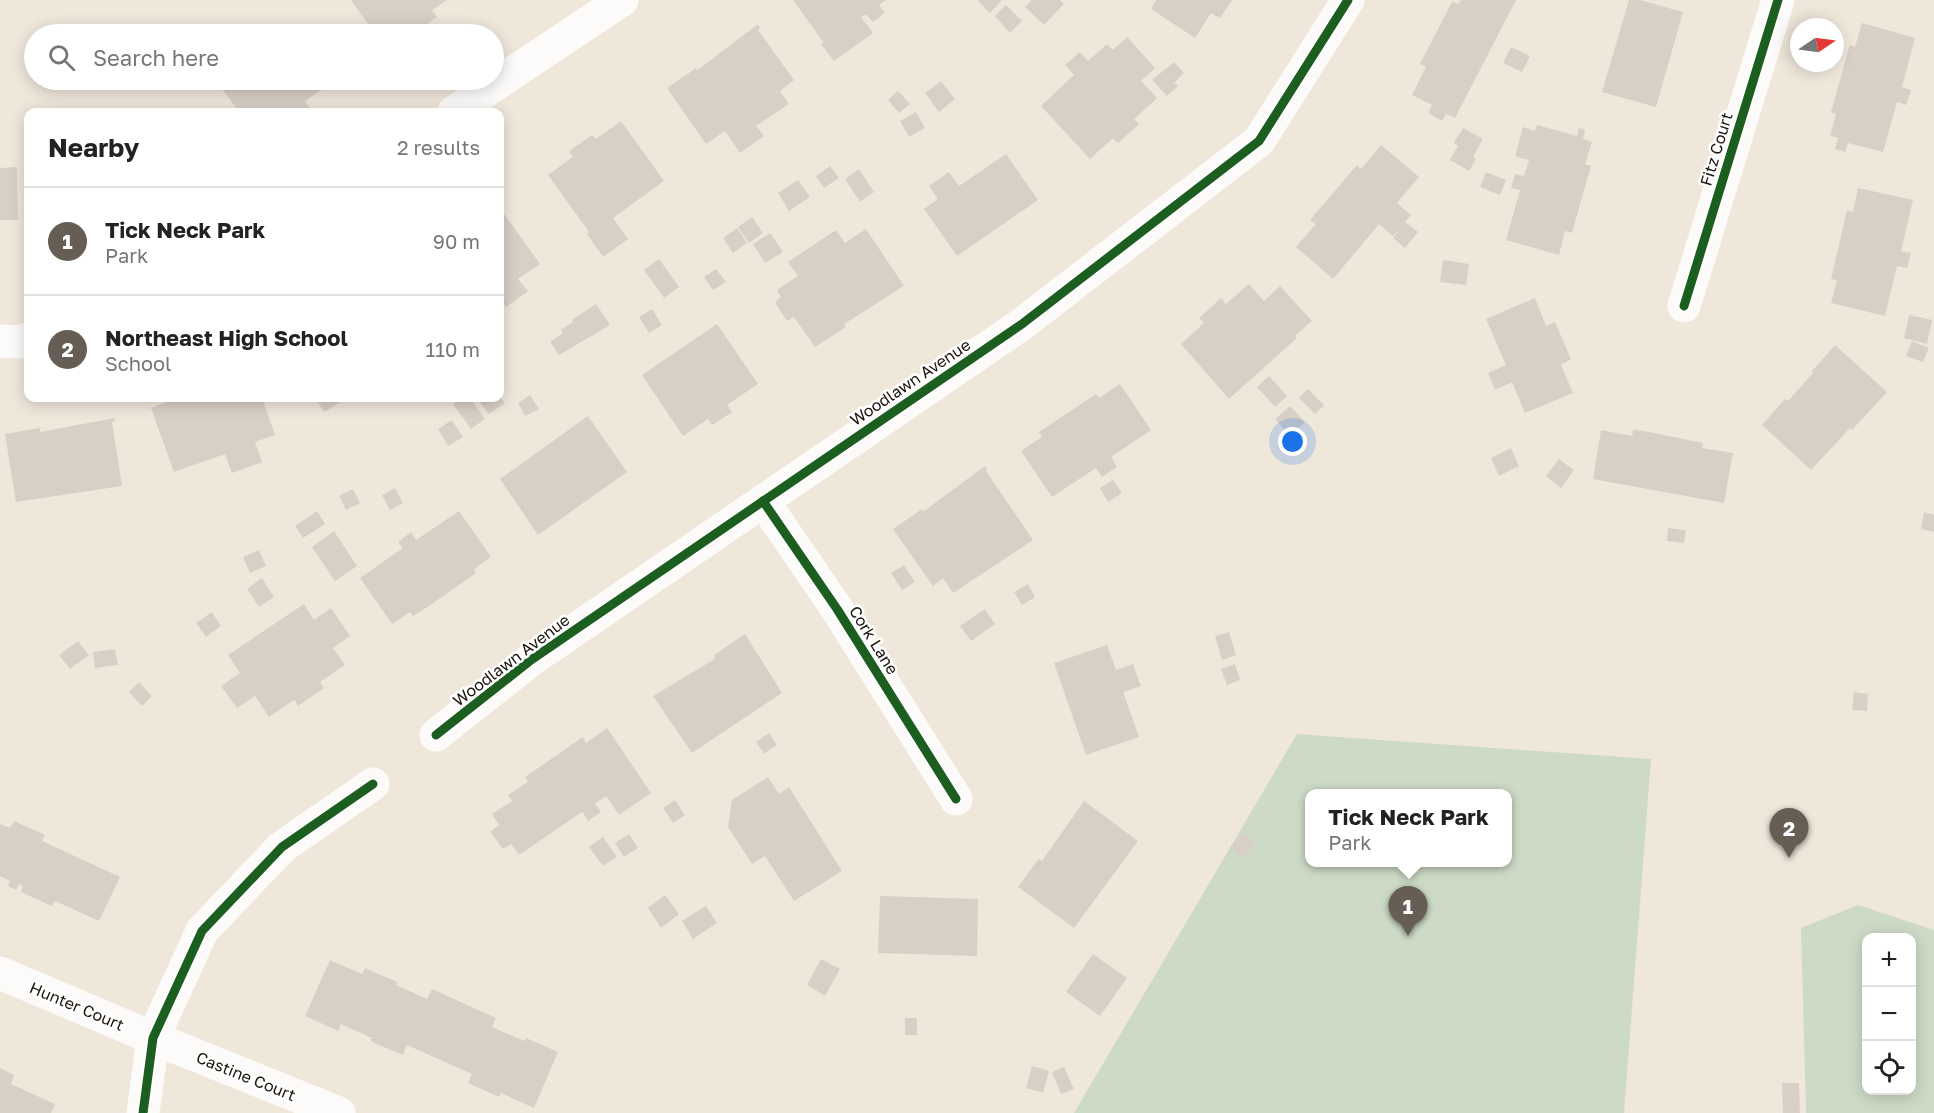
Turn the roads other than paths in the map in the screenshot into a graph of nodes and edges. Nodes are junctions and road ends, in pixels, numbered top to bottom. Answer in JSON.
{"nodes":[{"id":1,"x":622,"y":0,"type":"edge"},
{"id":2,"x":1348,"y":0,"type":"edge"},
{"id":3,"x":1778,"y":0,"type":"edge"},
{"id":4,"x":504,"y":79,"type":"edge"},
{"id":5,"x":487,"y":90,"type":"edge"},
{"id":6,"x":460,"y":108,"type":"edge"},
{"id":7,"x":1684,"y":306,"type":"dead end"},
{"id":8,"x":0,"y":341,"type":"edge"},
{"id":9,"x":24,"y":341,"type":"edge"},
{"id":10,"x":763,"y":501,"type":"junction"},
{"id":11,"x":436,"y":735,"type":"dead end"},
{"id":12,"x":373,"y":784,"type":"dead end"},
{"id":13,"x":956,"y":799,"type":"dead end"},
{"id":14,"x":0,"y":973,"type":"edge"},
{"id":15,"x":153,"y":1038,"type":"junction"},
{"id":16,"x":143,"y":1113,"type":"edge"},
{"id":17,"x":339,"y":1113,"type":"edge"}],
"edges":[{"from":1,"to":4,"type":"street"},
{"from":2,"to":10,"type":"street","name":"Woodlawn Avenue"},
{"from":3,"to":7,"type":"street","name":"Fitz Court"},
{"from":5,"to":6,"type":"street"},
{"from":8,"to":9,"type":"street"},
{"from":10,"to":11,"type":"street","name":"Woodlawn Avenue"},
{"from":10,"to":13,"type":"street","name":"Cork Lane"},
{"from":12,"to":15,"type":"street"},
{"from":14,"to":15,"type":"street","name":"Hunter Court"},
{"from":15,"to":16,"type":"street"},
{"from":15,"to":17,"type":"street","name":"Castine Court"}]}
